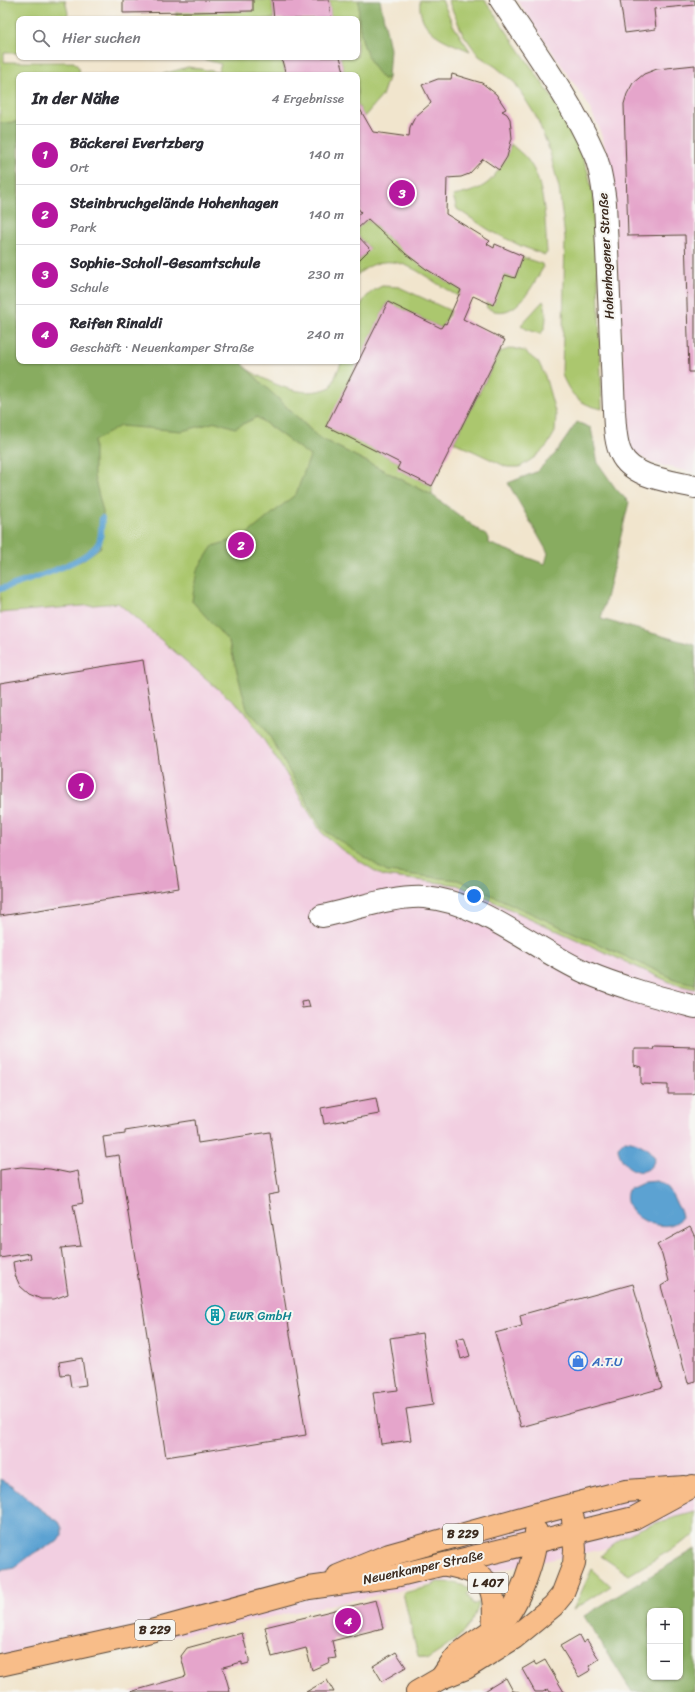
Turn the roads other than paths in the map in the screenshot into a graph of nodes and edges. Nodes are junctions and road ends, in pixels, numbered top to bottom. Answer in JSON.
{"nodes":[{"id":1,"x":501,"y":0,"type":"edge"},
{"id":2,"x":695,"y":487,"type":"edge"},
{"id":3,"x":322,"y":916,"type":"dead end"},
{"id":4,"x":695,"y":1008,"type":"edge"},
{"id":5,"x":694,"y":1486,"type":"edge"},
{"id":6,"x":571,"y":1505,"type":"junction"},
{"id":7,"x":536,"y":1514,"type":"junction"},
{"id":8,"x":575,"y":1532,"type":"junction"},
{"id":9,"x":537,"y":1542,"type":"junction"},
{"id":10,"x":445,"y":1564,"type":"junction"},
{"id":11,"x":309,"y":1588,"type":"junction"},
{"id":12,"x":493,"y":1629,"type":"junction"},
{"id":13,"x":0,"y":1665,"type":"edge"},
{"id":14,"x":441,"y":1678,"type":"junction"},
{"id":15,"x":417,"y":1692,"type":"edge"}],
"edges":[{"from":1,"to":2,"type":"street","name":"Hohenhagener Straße"},
{"from":3,"to":4,"type":"street"},
{"from":5,"to":6,"type":"main road","number":"B 229"},
{"from":5,"to":8,"type":"main road","number":"B 229"},
{"from":6,"to":7,"type":"main road","number":"B 229"},
{"from":6,"to":8,"type":"main road"},
{"from":7,"to":9,"type":"main road"},
{"from":7,"to":11,"type":"main road","name":"Neuenkamper Straße","number":"B 229"},
{"from":8,"to":9,"type":"main road","number":"B 229"},
{"from":8,"to":14,"type":"main road","number":"L 407"},
{"from":9,"to":10,"type":"main road","name":"Neuenkamper Straße","number":"B 229"},
{"from":9,"to":12,"type":"main road","number":"L 407"},
{"from":10,"to":11,"type":"main road","name":"Neuenkamper Straße","number":"B 229"},
{"from":10,"to":12,"type":"main road","number":"L 407"},
{"from":11,"to":13,"type":"main road","name":"Neuenkamper Straße","number":"B 229"},
{"from":12,"to":14,"type":"main road","number":"L 407"},
{"from":14,"to":15,"type":"main road","number":"L 407"}]}
